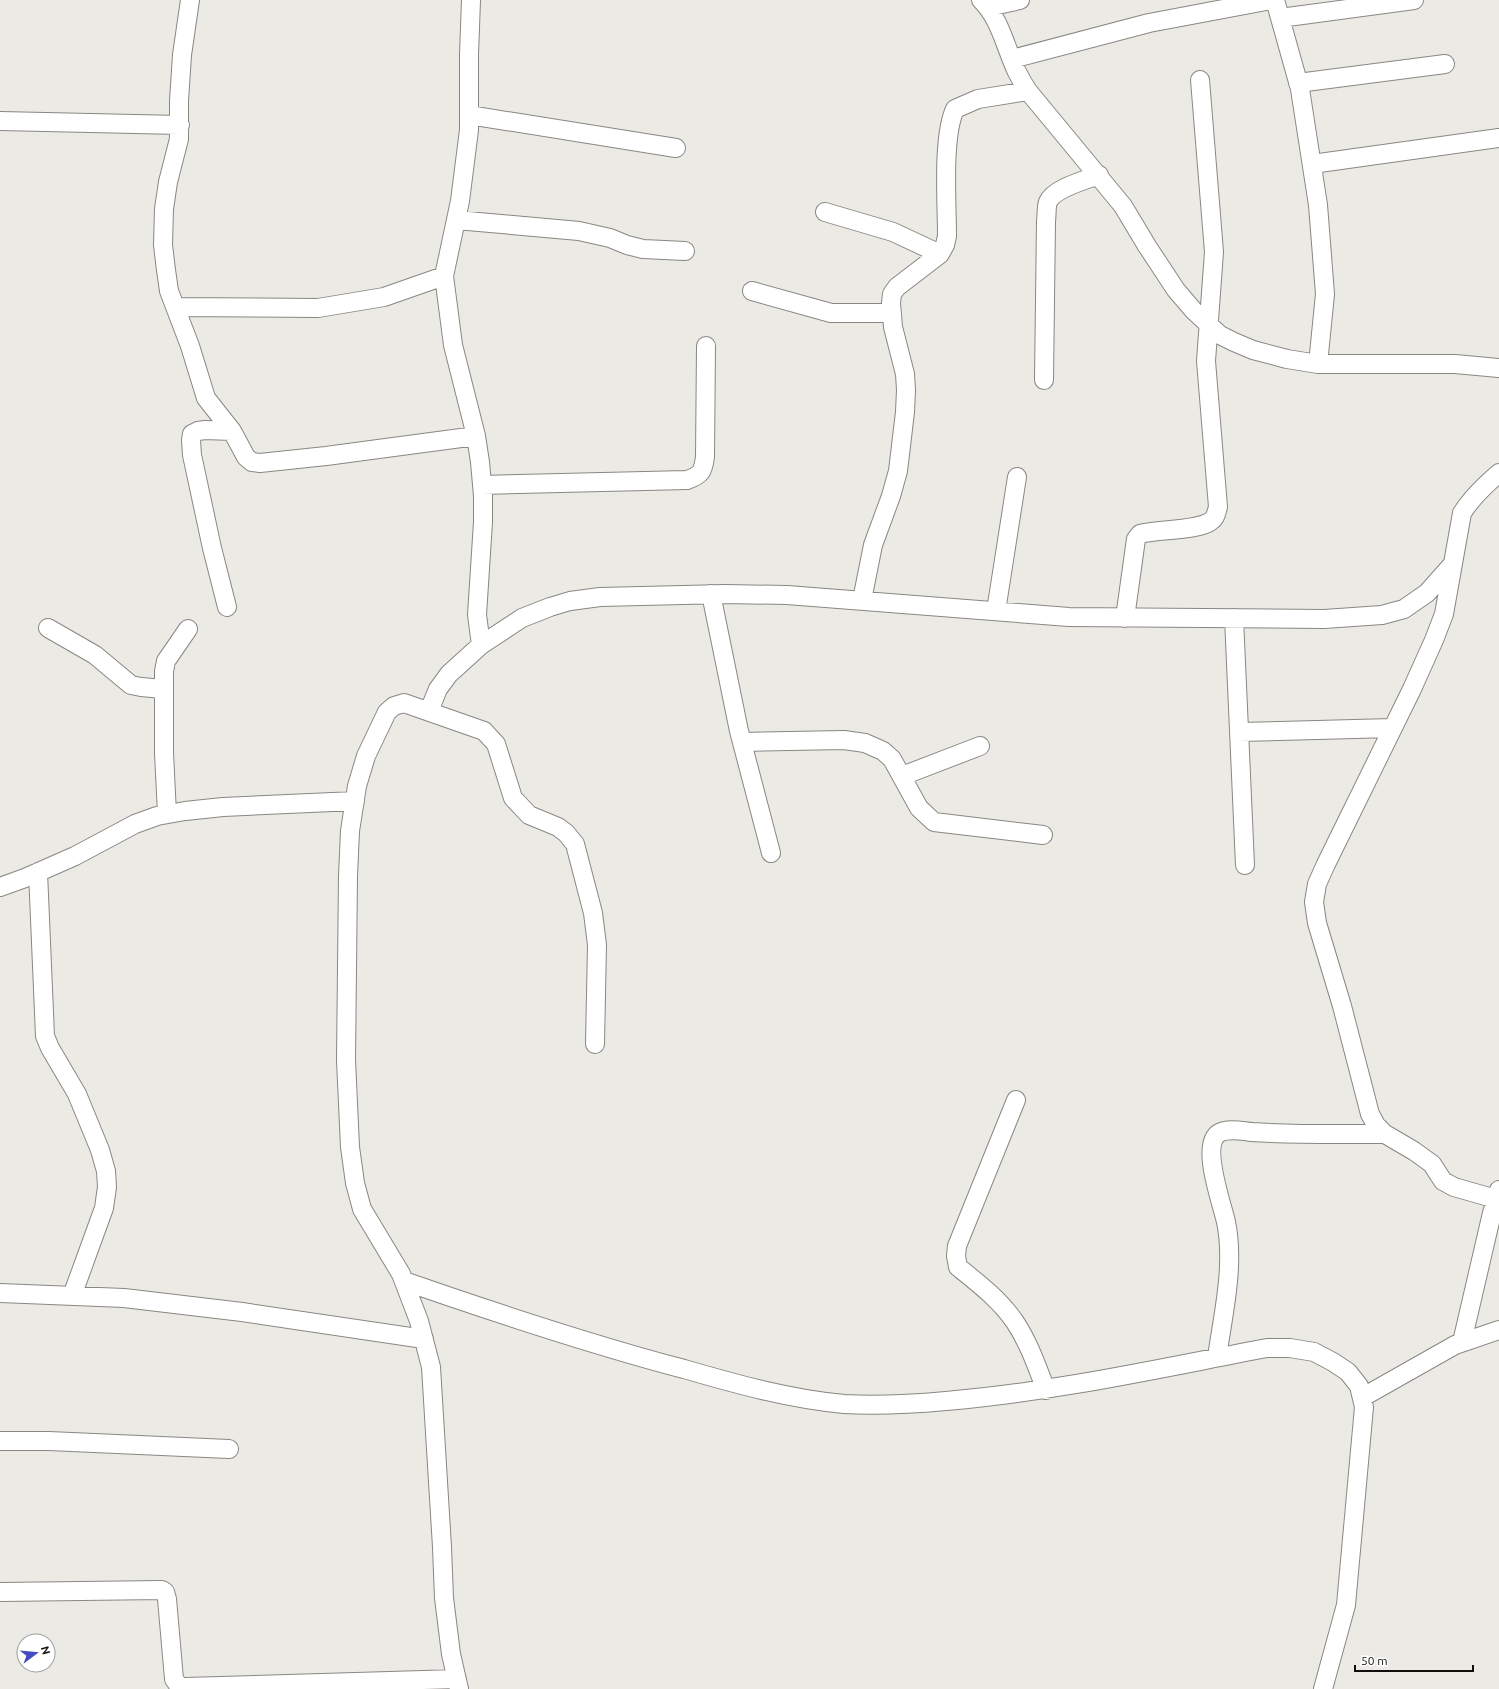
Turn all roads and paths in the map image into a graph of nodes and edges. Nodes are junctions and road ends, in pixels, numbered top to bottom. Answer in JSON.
{"nodes":[{"id":1,"x":190,"y":0,"type":"edge"},
{"id":2,"x":471,"y":0,"type":"edge"},
{"id":3,"x":1020,"y":0,"type":"edge"},
{"id":4,"x":1271,"y":0,"type":"edge"},
{"id":5,"x":1275,"y":0,"type":"edge"},
{"id":6,"x":1414,"y":0,"type":"edge"},
{"id":7,"x":984,"y":4,"type":"edge"},
{"id":8,"x":1280,"y":18,"type":"junction"},
{"id":9,"x":1012,"y":59,"type":"junction"},
{"id":10,"x":1445,"y":64,"type":"dead end"},
{"id":11,"x":1200,"y":80,"type":"dead end"},
{"id":12,"x":1298,"y":83,"type":"junction"},
{"id":13,"x":1028,"y":91,"type":"junction"},
{"id":14,"x":469,"y":115,"type":"junction"},
{"id":15,"x":0,"y":121,"type":"edge"},
{"id":16,"x":180,"y":125,"type":"junction"},
{"id":17,"x":1499,"y":138,"type":"edge"},
{"id":18,"x":676,"y":148,"type":"dead end"},
{"id":19,"x":1312,"y":164,"type":"junction"},
{"id":20,"x":1098,"y":175,"type":"junction"},
{"id":21,"x":825,"y":212,"type":"dead end"},
{"id":22,"x":456,"y":220,"type":"junction"},
{"id":23,"x":685,"y":251,"type":"dead end"},
{"id":24,"x":940,"y":254,"type":"junction"},
{"id":25,"x":444,"y":276,"type":"junction"},
{"id":26,"x":752,"y":291,"type":"dead end"},
{"id":27,"x":175,"y":307,"type":"junction"},
{"id":28,"x":892,"y":313,"type":"junction"},
{"id":29,"x":1208,"y":324,"type":"junction"},
{"id":30,"x":706,"y":346,"type":"dead end"},
{"id":31,"x":1318,"y":364,"type":"junction"},
{"id":32,"x":1499,"y":368,"type":"edge"},
{"id":33,"x":1044,"y":380,"type":"dead end"},
{"id":34,"x":232,"y":431,"type":"junction"},
{"id":35,"x":476,"y":436,"type":"junction"},
{"id":36,"x":1499,"y":473,"type":"edge"},
{"id":37,"x":1017,"y":477,"type":"dead end"},
{"id":38,"x":482,"y":485,"type":"junction"},
{"id":39,"x":1451,"y":566,"type":"junction"},
{"id":40,"x":711,"y":594,"type":"junction"},
{"id":41,"x":862,"y":600,"type":"junction"},
{"id":42,"x":227,"y":606,"type":"dead end"},
{"id":43,"x":996,"y":611,"type":"junction"},
{"id":44,"x":1125,"y":618,"type":"junction"},
{"id":45,"x":1234,"y":618,"type":"junction"},
{"id":46,"x":48,"y":628,"type":"dead end"},
{"id":47,"x":188,"y":629,"type":"dead end"},
{"id":48,"x":481,"y":645,"type":"junction"},
{"id":49,"x":163,"y":689,"type":"junction"},
{"id":50,"x":429,"y":711,"type":"junction"},
{"id":51,"x":1392,"y":728,"type":"junction"},
{"id":52,"x":1239,"y":732,"type":"junction"},
{"id":53,"x":742,"y":742,"type":"junction"},
{"id":54,"x":980,"y":746,"type":"dead end"},
{"id":55,"x":902,"y":776,"type":"junction"},
{"id":56,"x":355,"y":801,"type":"junction"},
{"id":57,"x":167,"y":814,"type":"junction"},
{"id":58,"x":1043,"y":835,"type":"dead end"},
{"id":59,"x":771,"y":853,"type":"dead end"},
{"id":60,"x":1245,"y":866,"type":"dead end"},
{"id":61,"x":38,"y":872,"type":"junction"},
{"id":62,"x":0,"y":887,"type":"edge"},
{"id":63,"x":594,"y":1044,"type":"dead end"},
{"id":64,"x":1016,"y":1100,"type":"dead end"},
{"id":65,"x":1385,"y":1134,"type":"junction"},
{"id":66,"x":1498,"y":1194,"type":"edge"},
{"id":67,"x":404,"y":1281,"type":"junction"},
{"id":68,"x":0,"y":1293,"type":"edge"},
{"id":69,"x":72,"y":1296,"type":"junction"},
{"id":70,"x":1499,"y":1330,"type":"edge"},
{"id":71,"x":424,"y":1340,"type":"junction"},
{"id":72,"x":1462,"y":1342,"type":"junction"},
{"id":73,"x":1218,"y":1357,"type":"junction"},
{"id":74,"x":1046,"y":1390,"type":"junction"},
{"id":75,"x":1362,"y":1397,"type":"junction"},
{"id":76,"x":0,"y":1441,"type":"edge"},
{"id":77,"x":229,"y":1449,"type":"dead end"},
{"id":78,"x":0,"y":1592,"type":"edge"},
{"id":79,"x":458,"y":1684,"type":"edge"},
{"id":80,"x":1323,"y":1689,"type":"edge"}],
"edges":[{"from":1,"to":16,"type":"street"},
{"from":2,"to":14,"type":"street"},
{"from":3,"to":7,"type":"street"},
{"from":4,"to":9,"type":"street"},
{"from":5,"to":8,"type":"street"},
{"from":6,"to":8,"type":"street"},
{"from":7,"to":9,"type":"street"},
{"from":8,"to":12,"type":"street"},
{"from":9,"to":13,"type":"street"},
{"from":10,"to":12,"type":"street"},
{"from":11,"to":29,"type":"street"},
{"from":12,"to":19,"type":"street"},
{"from":13,"to":20,"type":"street"},
{"from":13,"to":24,"type":"street"},
{"from":14,"to":18,"type":"street"},
{"from":14,"to":22,"type":"street"},
{"from":15,"to":16,"type":"street"},
{"from":16,"to":27,"type":"street"},
{"from":17,"to":19,"type":"street"},
{"from":19,"to":31,"type":"street"},
{"from":20,"to":29,"type":"street"},
{"from":20,"to":33,"type":"street"},
{"from":21,"to":24,"type":"street"},
{"from":22,"to":23,"type":"street"},
{"from":22,"to":25,"type":"street"},
{"from":24,"to":28,"type":"street"},
{"from":25,"to":27,"type":"street"},
{"from":25,"to":35,"type":"street"},
{"from":26,"to":28,"type":"street"},
{"from":27,"to":34,"type":"street"},
{"from":28,"to":41,"type":"street"},
{"from":29,"to":31,"type":"street"},
{"from":29,"to":44,"type":"street"},
{"from":30,"to":38,"type":"street"},
{"from":31,"to":32,"type":"street"},
{"from":34,"to":35,"type":"street"},
{"from":34,"to":42,"type":"street"},
{"from":35,"to":38,"type":"street"},
{"from":36,"to":39,"type":"street"},
{"from":37,"to":43,"type":"street"},
{"from":38,"to":48,"type":"street"},
{"from":39,"to":45,"type":"street"},
{"from":39,"to":51,"type":"street"},
{"from":40,"to":41,"type":"street"},
{"from":40,"to":48,"type":"street"},
{"from":40,"to":53,"type":"street"},
{"from":41,"to":43,"type":"street"},
{"from":43,"to":44,"type":"street"},
{"from":44,"to":45,"type":"street"},
{"from":45,"to":52,"type":"street"},
{"from":46,"to":49,"type":"street"},
{"from":47,"to":49,"type":"street"},
{"from":48,"to":50,"type":"street"},
{"from":49,"to":57,"type":"street"},
{"from":50,"to":56,"type":"street"},
{"from":50,"to":63,"type":"street"},
{"from":51,"to":52,"type":"street"},
{"from":51,"to":65,"type":"street"},
{"from":52,"to":60,"type":"street"},
{"from":53,"to":55,"type":"street"},
{"from":53,"to":59,"type":"street"},
{"from":54,"to":55,"type":"street"},
{"from":55,"to":58,"type":"street"},
{"from":56,"to":57,"type":"street"},
{"from":56,"to":67,"type":"street"},
{"from":57,"to":61,"type":"street"},
{"from":61,"to":62,"type":"street"},
{"from":61,"to":69,"type":"street"},
{"from":64,"to":74,"type":"street"},
{"from":65,"to":66,"type":"street"},
{"from":65,"to":73,"type":"street"},
{"from":66,"to":72,"type":"street"},
{"from":67,"to":71,"type":"street"},
{"from":67,"to":74,"type":"street"},
{"from":68,"to":69,"type":"street"},
{"from":69,"to":71,"type":"street"},
{"from":70,"to":72,"type":"street"},
{"from":71,"to":79,"type":"street"},
{"from":72,"to":75,"type":"street"},
{"from":73,"to":74,"type":"street"},
{"from":73,"to":75,"type":"street"},
{"from":75,"to":80,"type":"street"},
{"from":76,"to":77,"type":"street"},
{"from":78,"to":79,"type":"street"}]}
